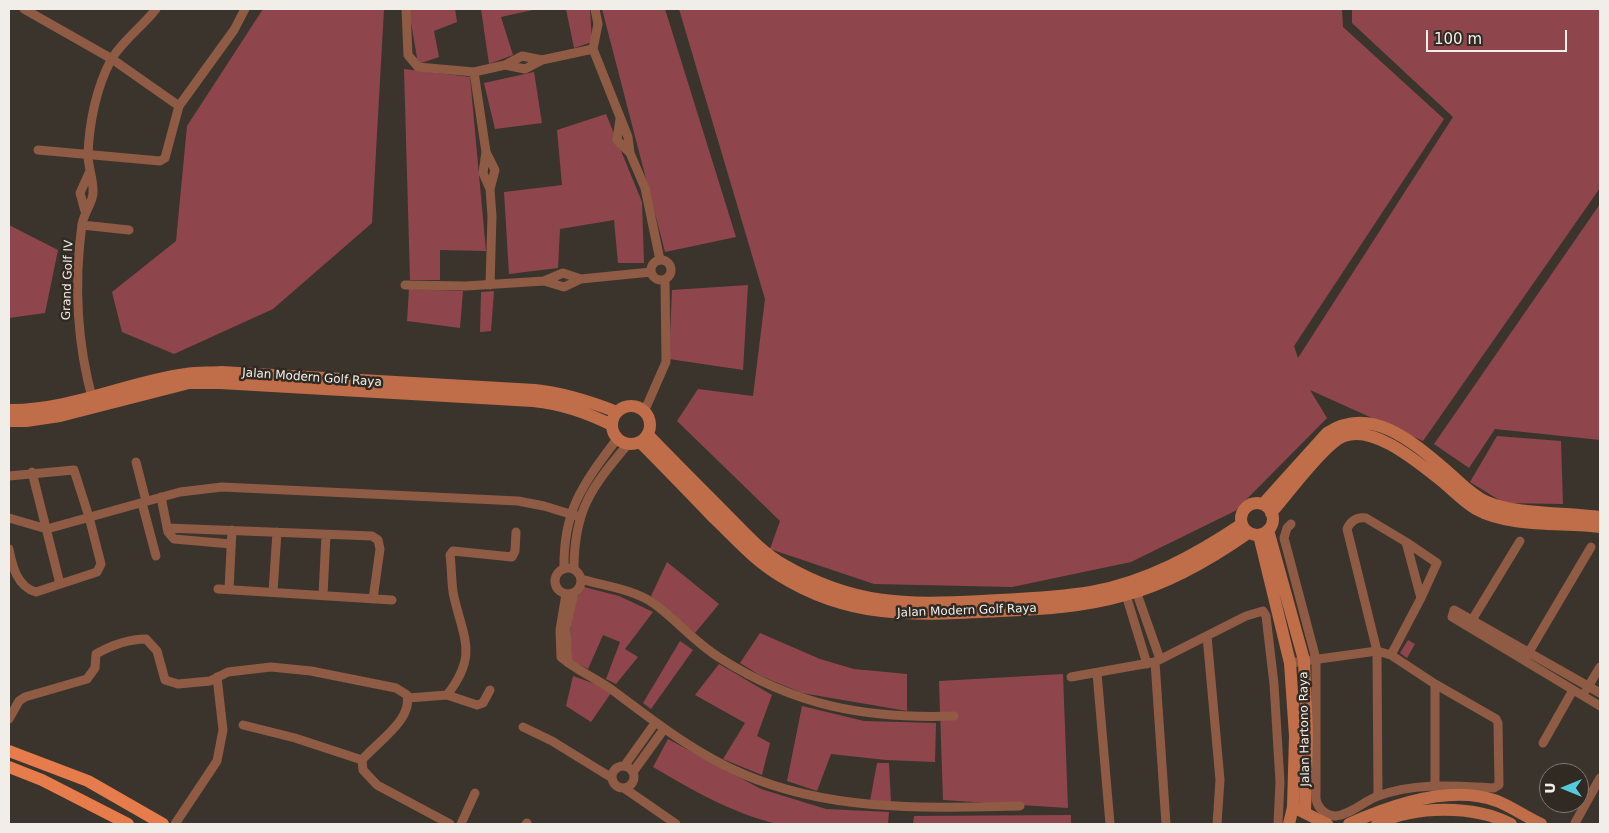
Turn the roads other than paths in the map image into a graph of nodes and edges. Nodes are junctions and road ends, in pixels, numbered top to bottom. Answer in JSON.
{"nodes":[{"id":1,"x":24,"y":9,"type":"edge"},
{"id":2,"x":156,"y":9,"type":"edge"},
{"id":3,"x":246,"y":9,"type":"edge"},
{"id":4,"x":406,"y":9,"type":"edge"},
{"id":5,"x":595,"y":9,"type":"edge"},
{"id":6,"x":594,"y":49,"type":"junction"},
{"id":7,"x":112,"y":59,"type":"junction"},
{"id":8,"x":474,"y":72,"type":"junction"},
{"id":9,"x":179,"y":106,"type":"junction"},
{"id":10,"x":38,"y":150,"type":"dead end"},
{"id":11,"x":88,"y":154,"type":"junction"},
{"id":12,"x":82,"y":225,"type":"junction"},
{"id":13,"x":129,"y":230,"type":"dead end"},
{"id":14,"x":660,"y":260,"type":"junction"},
{"id":15,"x":651,"y":272,"type":"junction"},
{"id":16,"x":581,"y":279,"type":"junction"},
{"id":17,"x":665,"y":279,"type":"junction"},
{"id":18,"x":544,"y":281,"type":"junction"},
{"id":19,"x":490,"y":285,"type":"junction"},
{"id":20,"x":406,"y":286,"type":"dead end"},
{"id":21,"x":94,"y":402,"type":"junction"},
{"id":22,"x":9,"y":410,"type":"edge"},
{"id":23,"x":644,"y":412,"type":"junction"},
{"id":24,"x":614,"y":418,"type":"junction"},
{"id":25,"x":9,"y":421,"type":"edge"},
{"id":26,"x":633,"y":440,"type":"junction"},
{"id":27,"x":136,"y":462,"type":"dead end"},
{"id":28,"x":32,"y":472,"type":"junction"},
{"id":29,"x":9,"y":476,"type":"edge"},
{"id":30,"x":161,"y":497,"type":"junction"},
{"id":31,"x":144,"y":502,"type":"junction"},
{"id":32,"x":1267,"y":509,"type":"junction"},
{"id":33,"x":570,"y":513,"type":"junction"},
{"id":34,"x":89,"y":517,"type":"junction"},
{"id":35,"x":580,"y":517,"type":"junction"},
{"id":36,"x":1600,"y":517,"type":"edge"},
{"id":37,"x":9,"y":518,"type":"edge"},
{"id":38,"x":1291,"y":524,"type":"dead end"},
{"id":39,"x":1600,"y":527,"type":"edge"},
{"id":40,"x":167,"y":528,"type":"junction"},
{"id":41,"x":47,"y":529,"type":"junction"},
{"id":42,"x":232,"y":530,"type":"junction"},
{"id":43,"x":1254,"y":531,"type":"junction"},
{"id":44,"x":277,"y":532,"type":"junction"},
{"id":45,"x":516,"y":532,"type":"dead end"},
{"id":46,"x":326,"y":535,"type":"junction"},
{"id":47,"x":1520,"y":541,"type":"dead end"},
{"id":48,"x":1406,"y":542,"type":"junction"},
{"id":49,"x":231,"y":544,"type":"junction"},
{"id":50,"x":1591,"y":547,"type":"dead end"},
{"id":51,"x":9,"y":549,"type":"edge"},
{"id":52,"x":156,"y":556,"type":"dead end"},
{"id":53,"x":564,"y":568,"type":"junction"},
{"id":54,"x":574,"y":569,"type":"junction"},
{"id":55,"x":581,"y":579,"type":"junction"},
{"id":56,"x":60,"y":584,"type":"junction"},
{"id":57,"x":218,"y":589,"type":"dead end"},
{"id":58,"x":229,"y":589,"type":"junction"},
{"id":59,"x":273,"y":592,"type":"junction"},
{"id":60,"x":1131,"y":593,"type":"junction"},
{"id":61,"x":570,"y":594,"type":"junction"},
{"id":62,"x":323,"y":595,"type":"junction"},
{"id":63,"x":1421,"y":598,"type":"junction"},
{"id":64,"x":374,"y":599,"type":"junction"},
{"id":65,"x":392,"y":600,"type":"dead end"},
{"id":66,"x":1472,"y":620,"type":"junction"},
{"id":67,"x":1207,"y":636,"type":"junction"},
{"id":68,"x":1377,"y":651,"type":"junction"},
{"id":69,"x":1391,"y":655,"type":"junction"},
{"id":70,"x":1526,"y":656,"type":"junction"},
{"id":71,"x":1310,"y":659,"type":"junction"},
{"id":72,"x":1154,"y":662,"type":"junction"},
{"id":73,"x":1290,"y":663,"type":"junction"},
{"id":74,"x":1600,"y":667,"type":"edge"},
{"id":75,"x":1097,"y":673,"type":"junction"},
{"id":76,"x":217,"y":677,"type":"junction"},
{"id":77,"x":1072,"y":677,"type":"dead end"},
{"id":78,"x":1435,"y":684,"type":"junction"},
{"id":79,"x":1589,"y":686,"type":"junction"},
{"id":80,"x":490,"y":690,"type":"dead end"},
{"id":81,"x":1573,"y":690,"type":"junction"},
{"id":82,"x":1600,"y":693,"type":"edge"},
{"id":83,"x":447,"y":695,"type":"junction"},
{"id":84,"x":1583,"y":696,"type":"junction"},
{"id":85,"x":408,"y":698,"type":"junction"},
{"id":86,"x":1600,"y":706,"type":"edge"},
{"id":87,"x":954,"y":716,"type":"dead end"},
{"id":88,"x":9,"y":719,"type":"edge"},
{"id":89,"x":655,"y":723,"type":"junction"},
{"id":90,"x":243,"y":725,"type":"dead end"},
{"id":91,"x":523,"y":726,"type":"dead end"},
{"id":92,"x":664,"y":729,"type":"junction"},
{"id":93,"x":1543,"y":743,"type":"dead end"},
{"id":94,"x":9,"y":751,"type":"edge"},
{"id":95,"x":362,"y":760,"type":"junction"},
{"id":96,"x":625,"y":766,"type":"junction"},
{"id":97,"x":9,"y":768,"type":"edge"},
{"id":98,"x":633,"y":772,"type":"junction"},
{"id":99,"x":612,"y":778,"type":"junction"},
{"id":100,"x":1600,"y":778,"type":"edge"},
{"id":101,"x":1435,"y":785,"type":"junction"},
{"id":102,"x":624,"y":788,"type":"junction"},
{"id":103,"x":475,"y":793,"type":"dead end"},
{"id":104,"x":1378,"y":796,"type":"junction"},
{"id":105,"x":1020,"y":806,"type":"dead end"},
{"id":106,"x":1292,"y":807,"type":"junction"},
{"id":107,"x":1305,"y":812,"type":"junction"},
{"id":108,"x":1575,"y":823,"type":"dead end"},
{"id":109,"x":128,"y":824,"type":"edge"},
{"id":110,"x":162,"y":824,"type":"edge"},
{"id":111,"x":175,"y":824,"type":"edge"},
{"id":112,"x":450,"y":824,"type":"edge"},
{"id":113,"x":461,"y":824,"type":"edge"},
{"id":114,"x":676,"y":824,"type":"edge"},
{"id":115,"x":1110,"y":824,"type":"edge"},
{"id":116,"x":1166,"y":824,"type":"edge"},
{"id":117,"x":1217,"y":824,"type":"edge"},
{"id":118,"x":1278,"y":824,"type":"edge"},
{"id":119,"x":1289,"y":824,"type":"edge"},
{"id":120,"x":1327,"y":824,"type":"edge"},
{"id":121,"x":1349,"y":824,"type":"edge"},
{"id":122,"x":1377,"y":824,"type":"edge"},
{"id":123,"x":1511,"y":824,"type":"edge"},
{"id":124,"x":1541,"y":824,"type":"edge"}],
"edges":[{"from":1,"to":7,"type":"street"},
{"from":2,"to":7,"type":"street"},
{"from":3,"to":9,"type":"street"},
{"from":4,"to":8,"type":"street"},
{"from":5,"to":6,"type":"street"},
{"from":6,"to":8,"type":"street"},
{"from":6,"to":14,"type":"street"},
{"from":7,"to":9,"type":"street"},
{"from":7,"to":11,"type":"street"},
{"from":8,"to":19,"type":"street"},
{"from":9,"to":11,"type":"street"},
{"from":10,"to":11,"type":"street"},
{"from":11,"to":12,"type":"street","name":"Grand Golf IV"},
{"from":12,"to":13,"type":"street"},
{"from":12,"to":21,"type":"street","name":"Grand Golf IV"},
{"from":14,"to":15,"type":"street"},
{"from":14,"to":17,"type":"street"},
{"from":15,"to":16,"type":"street"},
{"from":15,"to":17,"type":"street"},
{"from":16,"to":18,"type":"street"},
{"from":16,"to":18,"type":"street"},
{"from":17,"to":23,"type":"street"},
{"from":18,"to":19,"type":"street"},
{"from":19,"to":20,"type":"street"},
{"from":21,"to":22,"type":"street","name":"Jalan Modern Golf Raya"},
{"from":21,"to":24,"type":"street","name":"Jalan Modern Golf Raya"},
{"from":21,"to":25,"type":"street","name":"Jalan Modern Golf Raya"},
{"from":23,"to":24,"type":"street"},
{"from":23,"to":26,"type":"street"},
{"from":24,"to":26,"type":"street"},
{"from":26,"to":33,"type":"street"},
{"from":26,"to":35,"type":"street"},
{"from":26,"to":43,"type":"street","name":"Jalan Modern Golf Raya"},
{"from":26,"to":60,"type":"street","name":"Jalan Modern Golf Raya"},
{"from":27,"to":31,"type":"street"},
{"from":28,"to":29,"type":"street"},
{"from":28,"to":34,"type":"street"},
{"from":28,"to":41,"type":"street"},
{"from":30,"to":31,"type":"street"},
{"from":30,"to":33,"type":"street"},
{"from":30,"to":40,"type":"street"},
{"from":31,"to":34,"type":"street"},
{"from":31,"to":52,"type":"street"},
{"from":32,"to":36,"type":"street"},
{"from":32,"to":39,"type":"street"},
{"from":32,"to":43,"type":"street"},
{"from":32,"to":43,"type":"street"},
{"from":33,"to":35,"type":"street"},
{"from":33,"to":53,"type":"street"},
{"from":34,"to":41,"type":"street"},
{"from":34,"to":56,"type":"street"},
{"from":35,"to":54,"type":"street"},
{"from":37,"to":41,"type":"street"},
{"from":38,"to":71,"type":"street"},
{"from":40,"to":42,"type":"street"},
{"from":40,"to":49,"type":"street"},
{"from":41,"to":56,"type":"street"},
{"from":42,"to":44,"type":"street"},
{"from":42,"to":49,"type":"street"},
{"from":43,"to":60,"type":"street","name":"Jalan Modern Golf Raya"},
{"from":43,"to":71,"type":"street","name":"Jalan Hartono Raya"},
{"from":43,"to":73,"type":"street","name":"Jalan Hartono Raya"},
{"from":44,"to":46,"type":"street"},
{"from":44,"to":59,"type":"street"},
{"from":45,"to":83,"type":"street"},
{"from":46,"to":62,"type":"street"},
{"from":46,"to":64,"type":"street"},
{"from":47,"to":66,"type":"street"},
{"from":48,"to":63,"type":"street"},
{"from":48,"to":63,"type":"street"},
{"from":48,"to":68,"type":"street"},
{"from":49,"to":58,"type":"street"},
{"from":50,"to":70,"type":"street"},
{"from":51,"to":56,"type":"street"},
{"from":53,"to":54,"type":"street"},
{"from":53,"to":61,"type":"street"},
{"from":54,"to":55,"type":"street"},
{"from":55,"to":61,"type":"street"},
{"from":55,"to":87,"type":"street"},
{"from":57,"to":58,"type":"street"},
{"from":58,"to":59,"type":"street"},
{"from":59,"to":62,"type":"street"},
{"from":60,"to":72,"type":"street"},
{"from":60,"to":72,"type":"street"},
{"from":61,"to":89,"type":"street"},
{"from":62,"to":64,"type":"street"},
{"from":63,"to":69,"type":"street"},
{"from":64,"to":65,"type":"street"},
{"from":66,"to":70,"type":"street"},
{"from":66,"to":70,"type":"street"},
{"from":67,"to":72,"type":"street"},
{"from":67,"to":117,"type":"street"},
{"from":67,"to":118,"type":"street"},
{"from":68,"to":69,"type":"street"},
{"from":68,"to":71,"type":"street"},
{"from":68,"to":104,"type":"street"},
{"from":69,"to":78,"type":"street"},
{"from":70,"to":79,"type":"street"},
{"from":70,"to":81,"type":"street"},
{"from":71,"to":73,"type":"street"},
{"from":71,"to":104,"type":"street"},
{"from":71,"to":107,"type":"street","name":"Jalan Hartono Raya"},
{"from":72,"to":75,"type":"street"},
{"from":72,"to":116,"type":"street"},
{"from":73,"to":106,"type":"street","name":"Jalan Hartono Raya"},
{"from":74,"to":79,"type":"street"},
{"from":75,"to":77,"type":"street"},
{"from":75,"to":115,"type":"street"},
{"from":76,"to":85,"type":"street"},
{"from":76,"to":88,"type":"street"},
{"from":76,"to":111,"type":"street"},
{"from":78,"to":101,"type":"street"},
{"from":78,"to":101,"type":"street"},
{"from":79,"to":82,"type":"street"},
{"from":79,"to":84,"type":"street"},
{"from":80,"to":83,"type":"street"},
{"from":81,"to":84,"type":"street"},
{"from":81,"to":93,"type":"street"},
{"from":83,"to":85,"type":"street"},
{"from":84,"to":86,"type":"street"},
{"from":85,"to":95,"type":"street"},
{"from":89,"to":92,"type":"street"},
{"from":89,"to":96,"type":"street"},
{"from":90,"to":95,"type":"street"},
{"from":91,"to":99,"type":"street"},
{"from":92,"to":98,"type":"street"},
{"from":92,"to":105,"type":"street"},
{"from":94,"to":110,"type":"main road"},
{"from":95,"to":112,"type":"street"},
{"from":96,"to":98,"type":"street"},
{"from":96,"to":99,"type":"street"},
{"from":97,"to":109,"type":"main road"},
{"from":98,"to":102,"type":"street"},
{"from":99,"to":102,"type":"street"},
{"from":100,"to":108,"type":"street"},
{"from":101,"to":104,"type":"street"},
{"from":102,"to":114,"type":"street"},
{"from":103,"to":113,"type":"street"},
{"from":106,"to":107,"type":"street"},
{"from":106,"to":119,"type":"street","name":"Jalan Hartono Raya"},
{"from":107,"to":120,"type":"street"},
{"from":121,"to":124,"type":"street"},
{"from":122,"to":123,"type":"street"}]}
